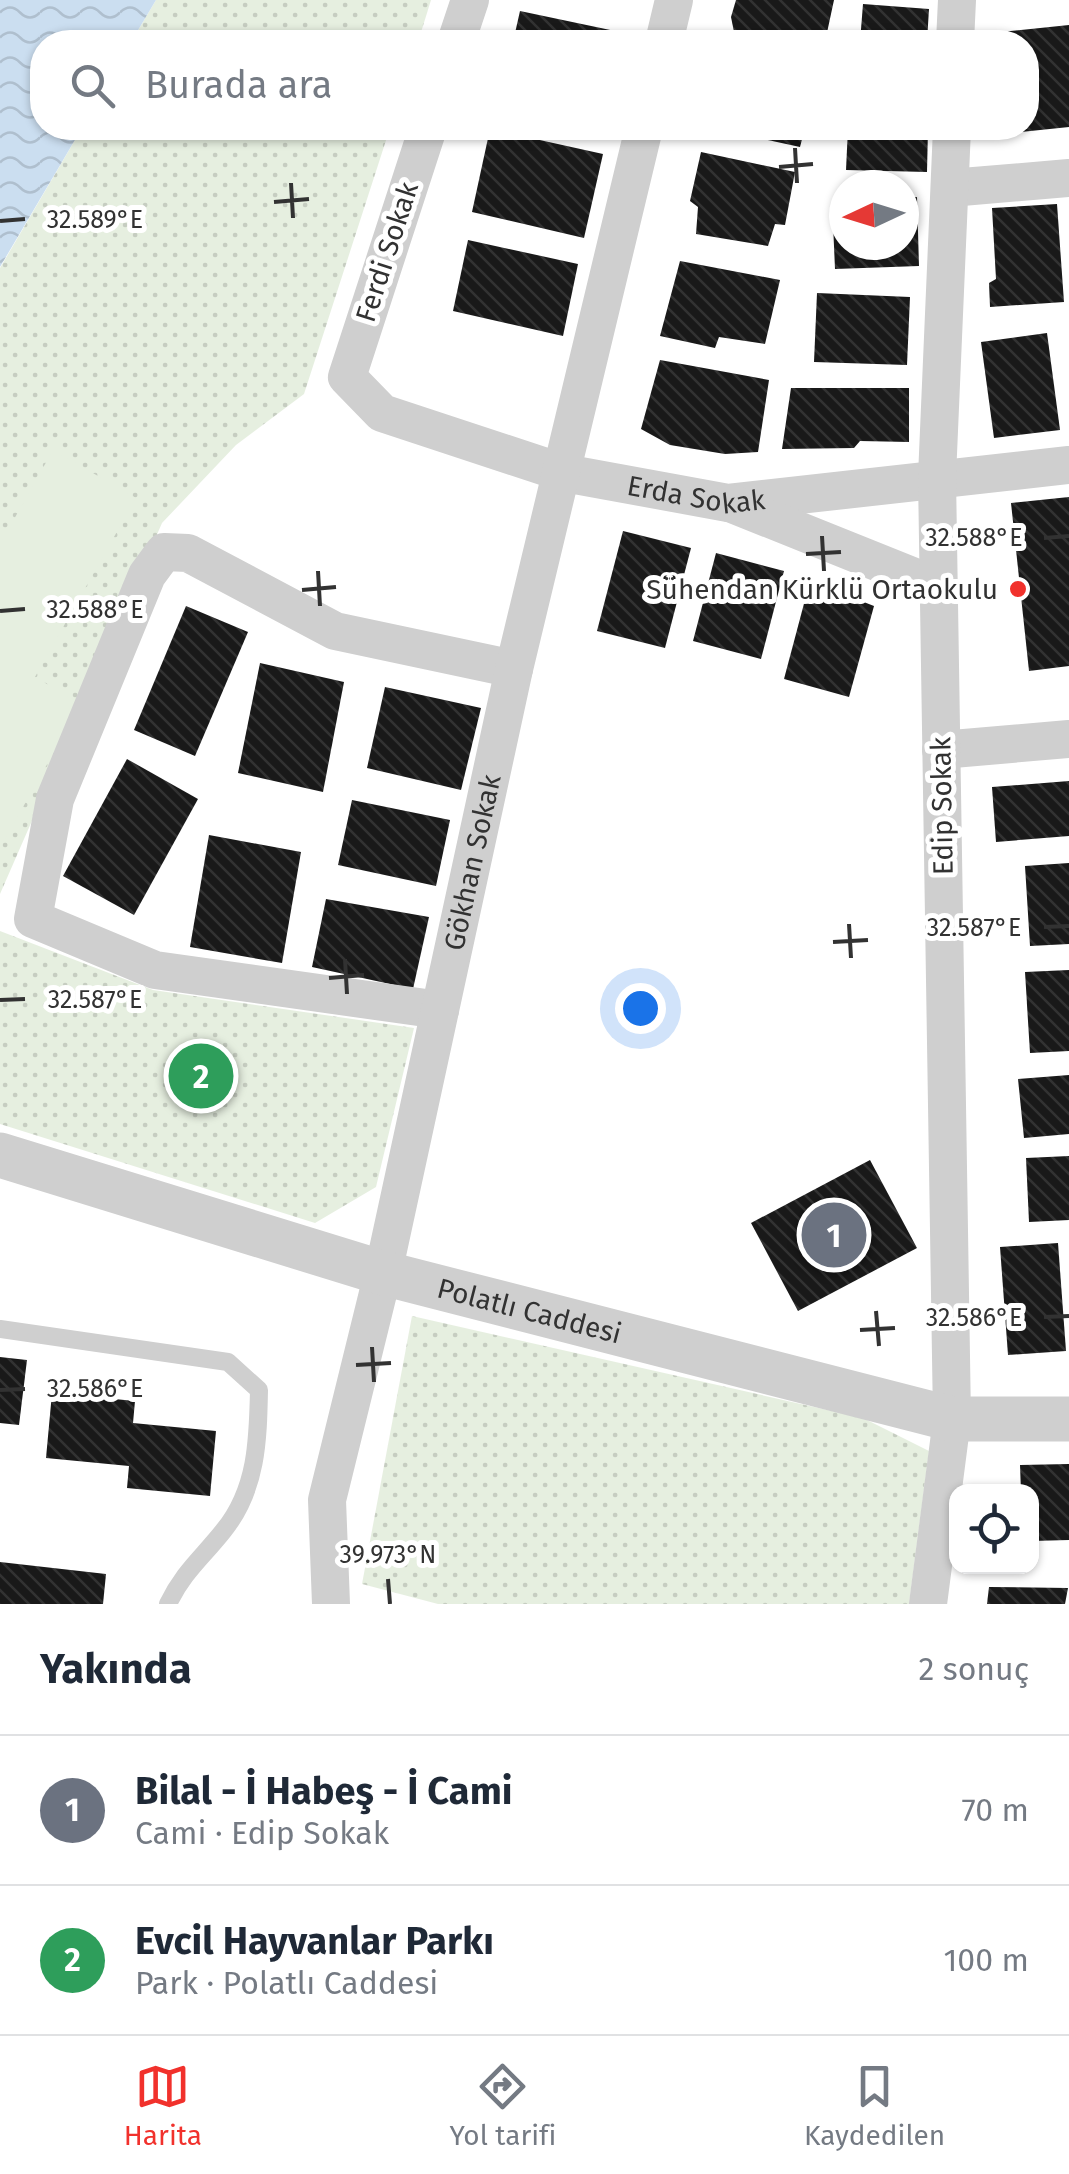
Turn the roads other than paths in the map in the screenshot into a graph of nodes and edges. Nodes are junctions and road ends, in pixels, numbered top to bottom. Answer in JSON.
{"nodes":[{"id":1,"x":470,"y":0,"type":"edge"},
{"id":2,"x":674,"y":0,"type":"edge"},
{"id":3,"x":957,"y":0,"type":"edge"},
{"id":4,"x":460,"y":30,"type":"edge"},
{"id":5,"x":667,"y":30,"type":"edge"},
{"id":6,"x":956,"y":30,"type":"edge"},
{"id":7,"x":424,"y":140,"type":"edge"},
{"id":8,"x":641,"y":140,"type":"edge"},
{"id":9,"x":952,"y":140,"type":"edge"},
{"id":10,"x":1069,"y":178,"type":"edge"},
{"id":11,"x":950,"y":188,"type":"junction"},
{"id":12,"x":347,"y":377,"type":"joint"},
{"id":13,"x":1069,"y":465,"type":"edge"},
{"id":14,"x":564,"y":473,"type":"junction"},
{"id":15,"x":938,"y":477,"type":"junction"},
{"id":16,"x":728,"y":502,"type":"junction"},
{"id":17,"x":939,"y":587,"type":"junction"},
{"id":18,"x":514,"y":669,"type":"junction"},
{"id":19,"x":1069,"y":739,"type":"edge"},
{"id":20,"x":941,"y":750,"type":"junction"},
{"id":21,"x":440,"y":1010,"type":"junction"},
{"id":22,"x":0,"y":1155,"type":"edge"},
{"id":23,"x":383,"y":1273,"type":"junction"},
{"id":24,"x":0,"y":1328,"type":"edge"},
{"id":25,"x":952,"y":1419,"type":"junction"},
{"id":26,"x":1069,"y":1419,"type":"edge"},
{"id":27,"x":168,"y":1604,"type":"edge"},
{"id":28,"x":331,"y":1604,"type":"edge"},
{"id":29,"x":928,"y":1604,"type":"edge"}],
"edges":[{"from":1,"to":4,"type":"street"},
{"from":2,"to":5,"type":"street"},
{"from":3,"to":6,"type":"street"},
{"from":7,"to":12,"type":"street","name":"Ferdi Sokak"},
{"from":8,"to":14,"type":"street","name":"Gökhan Sokak"},
{"from":9,"to":11,"type":"street","name":"Edip Sokak"},
{"from":10,"to":11,"type":"street"},
{"from":11,"to":15,"type":"street","name":"Edip Sokak"},
{"from":12,"to":14,"type":"street","name":"Erda Sokak"},
{"from":13,"to":15,"type":"street","name":"Erda Sokak"},
{"from":14,"to":16,"type":"street","name":"Erda Sokak"},
{"from":14,"to":18,"type":"street","name":"Gökhan Sokak"},
{"from":15,"to":16,"type":"street","name":"Erda Sokak"},
{"from":15,"to":17,"type":"street","name":"Edip Sokak"},
{"from":16,"to":17,"type":"street"},
{"from":17,"to":20,"type":"street","name":"Edip Sokak"},
{"from":18,"to":21,"type":"street","name":"Gökhan Sokak"},
{"from":18,"to":21,"type":"street"},
{"from":19,"to":20,"type":"street"},
{"from":20,"to":25,"type":"street","name":"Edip Sokak"},
{"from":21,"to":23,"type":"street","name":"Gökhan Sokak"},
{"from":22,"to":23,"type":"street","name":"Polatlı Caddesi"},
{"from":23,"to":25,"type":"street","name":"Polatlı Caddesi"},
{"from":23,"to":28,"type":"street","name":"Gökhan Sokak"},
{"from":24,"to":27,"type":"lane"},
{"from":25,"to":26,"type":"street","name":"Polatlı Caddesi"},
{"from":25,"to":29,"type":"street","name":"Edip Sokak"}]}
